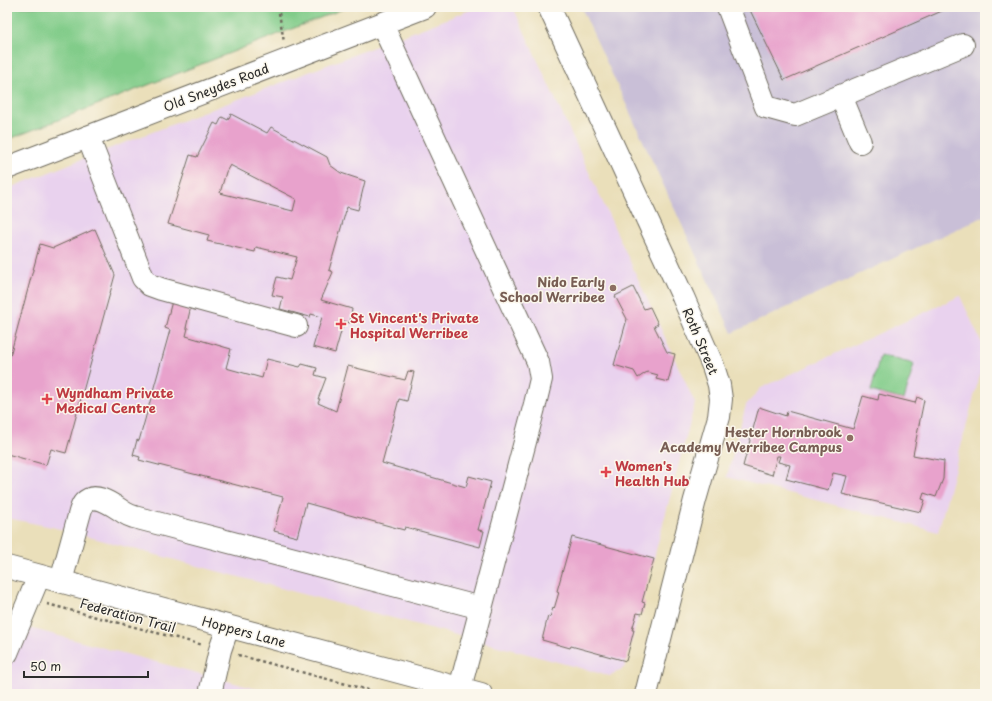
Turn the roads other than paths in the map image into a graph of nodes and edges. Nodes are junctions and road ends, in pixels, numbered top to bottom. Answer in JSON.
{"nodes":[{"id":1,"x":425,"y":7,"type":"edge"},
{"id":2,"x":549,"y":7,"type":"edge"},
{"id":3,"x":728,"y":7,"type":"edge"},
{"id":4,"x":382,"y":24,"type":"junction"},
{"id":5,"x":963,"y":45,"type":"dead end"},
{"id":6,"x":841,"y":96,"type":"junction"},
{"id":7,"x":88,"y":137,"type":"junction"},
{"id":8,"x":860,"y":142,"type":"dead end"},
{"id":9,"x":7,"y":168,"type":"edge"},
{"id":10,"x":296,"y":326,"type":"dead end"},
{"id":11,"x":7,"y":567,"type":"edge"},
{"id":12,"x":39,"y":576,"type":"junction"},
{"id":13,"x":61,"y":582,"type":"junction"},
{"id":14,"x":481,"y":608,"type":"junction"},
{"id":15,"x":228,"y":626,"type":"junction"},
{"id":16,"x":7,"y":653,"type":"edge"},
{"id":17,"x":460,"y":688,"type":"junction"},
{"id":18,"x":210,"y":694,"type":"edge"},
{"id":19,"x":481,"y":694,"type":"edge"},
{"id":20,"x":646,"y":694,"type":"edge"}],
"edges":[{"from":1,"to":4,"type":"street","name":"Old Sneydes Road"},
{"from":2,"to":20,"type":"street","name":"Roth Street"},
{"from":3,"to":6,"type":"street"},
{"from":4,"to":7,"type":"street","name":"Old Sneydes Road"},
{"from":4,"to":14,"type":"street"},
{"from":5,"to":6,"type":"street"},
{"from":6,"to":8,"type":"street"},
{"from":7,"to":9,"type":"street","name":"Old Sneydes Road"},
{"from":7,"to":10,"type":"street"},
{"from":11,"to":12,"type":"street","name":"Hoppers Lane"},
{"from":12,"to":13,"type":"street","name":"Hoppers Lane"},
{"from":12,"to":16,"type":"street"},
{"from":13,"to":14,"type":"street"},
{"from":13,"to":15,"type":"street","name":"Hoppers Lane"},
{"from":14,"to":17,"type":"street"},
{"from":15,"to":17,"type":"street","name":"Hoppers Lane"},
{"from":15,"to":18,"type":"street"},
{"from":17,"to":19,"type":"street","name":"Hoppers Lane"}]}
